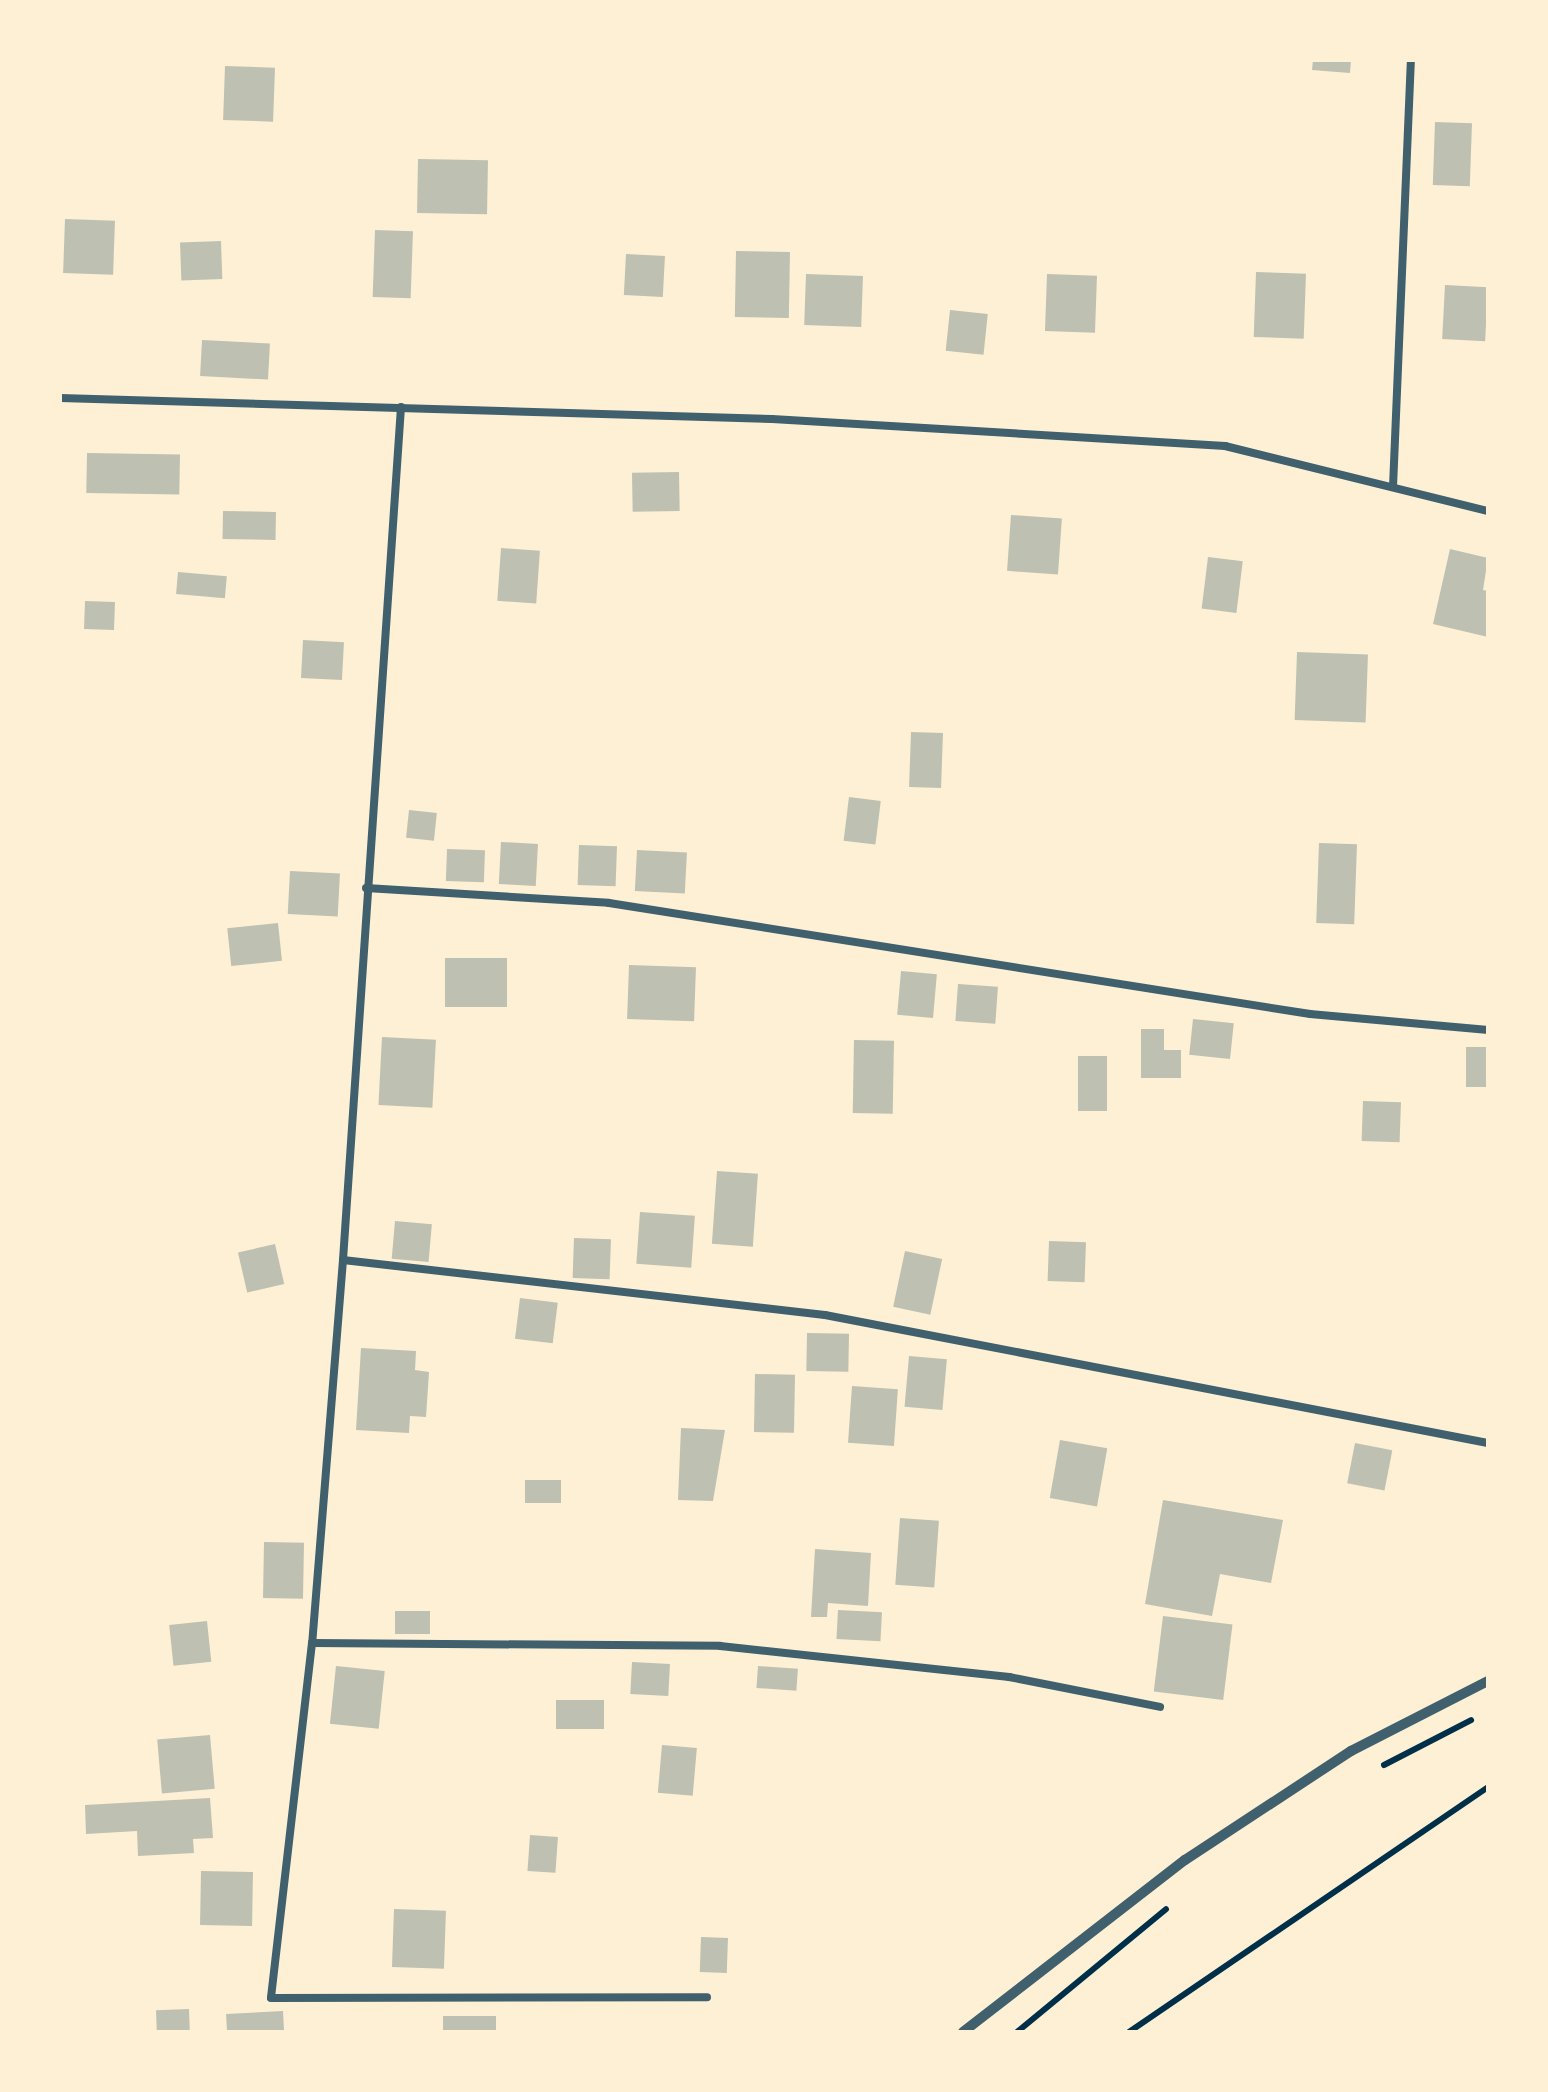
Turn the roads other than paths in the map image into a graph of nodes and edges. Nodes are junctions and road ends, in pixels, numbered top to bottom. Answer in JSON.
{"nodes":[{"id":1,"x":1410,"y":60,"type":"edge"},
{"id":2,"x":60,"y":398,"type":"edge"},
{"id":3,"x":400,"y":406,"type":"junction"},
{"id":4,"x":1393,"y":487,"type":"junction"},
{"id":5,"x":1488,"y":511,"type":"edge"},
{"id":6,"x":366,"y":888,"type":"junction"},
{"id":7,"x":1488,"y":1030,"type":"edge"},
{"id":8,"x":343,"y":1260,"type":"junction"},
{"id":9,"x":1488,"y":1442,"type":"edge"},
{"id":10,"x":312,"y":1643,"type":"junction"},
{"id":11,"x":1488,"y":1680,"type":"edge"},
{"id":12,"x":1160,"y":1707,"type":"dead end"},
{"id":13,"x":707,"y":1997,"type":"dead end"},
{"id":14,"x":963,"y":2032,"type":"edge"}],
"edges":[{"from":1,"to":4,"type":"lane"},
{"from":2,"to":3,"type":"lane"},
{"from":3,"to":4,"type":"lane"},
{"from":3,"to":6,"type":"lane"},
{"from":4,"to":5,"type":"lane"},
{"from":6,"to":7,"type":"lane"},
{"from":6,"to":8,"type":"lane"},
{"from":8,"to":9,"type":"lane"},
{"from":8,"to":10,"type":"lane"},
{"from":10,"to":12,"type":"lane"},
{"from":10,"to":13,"type":"lane"},
{"from":11,"to":14,"type":"street"}]}
